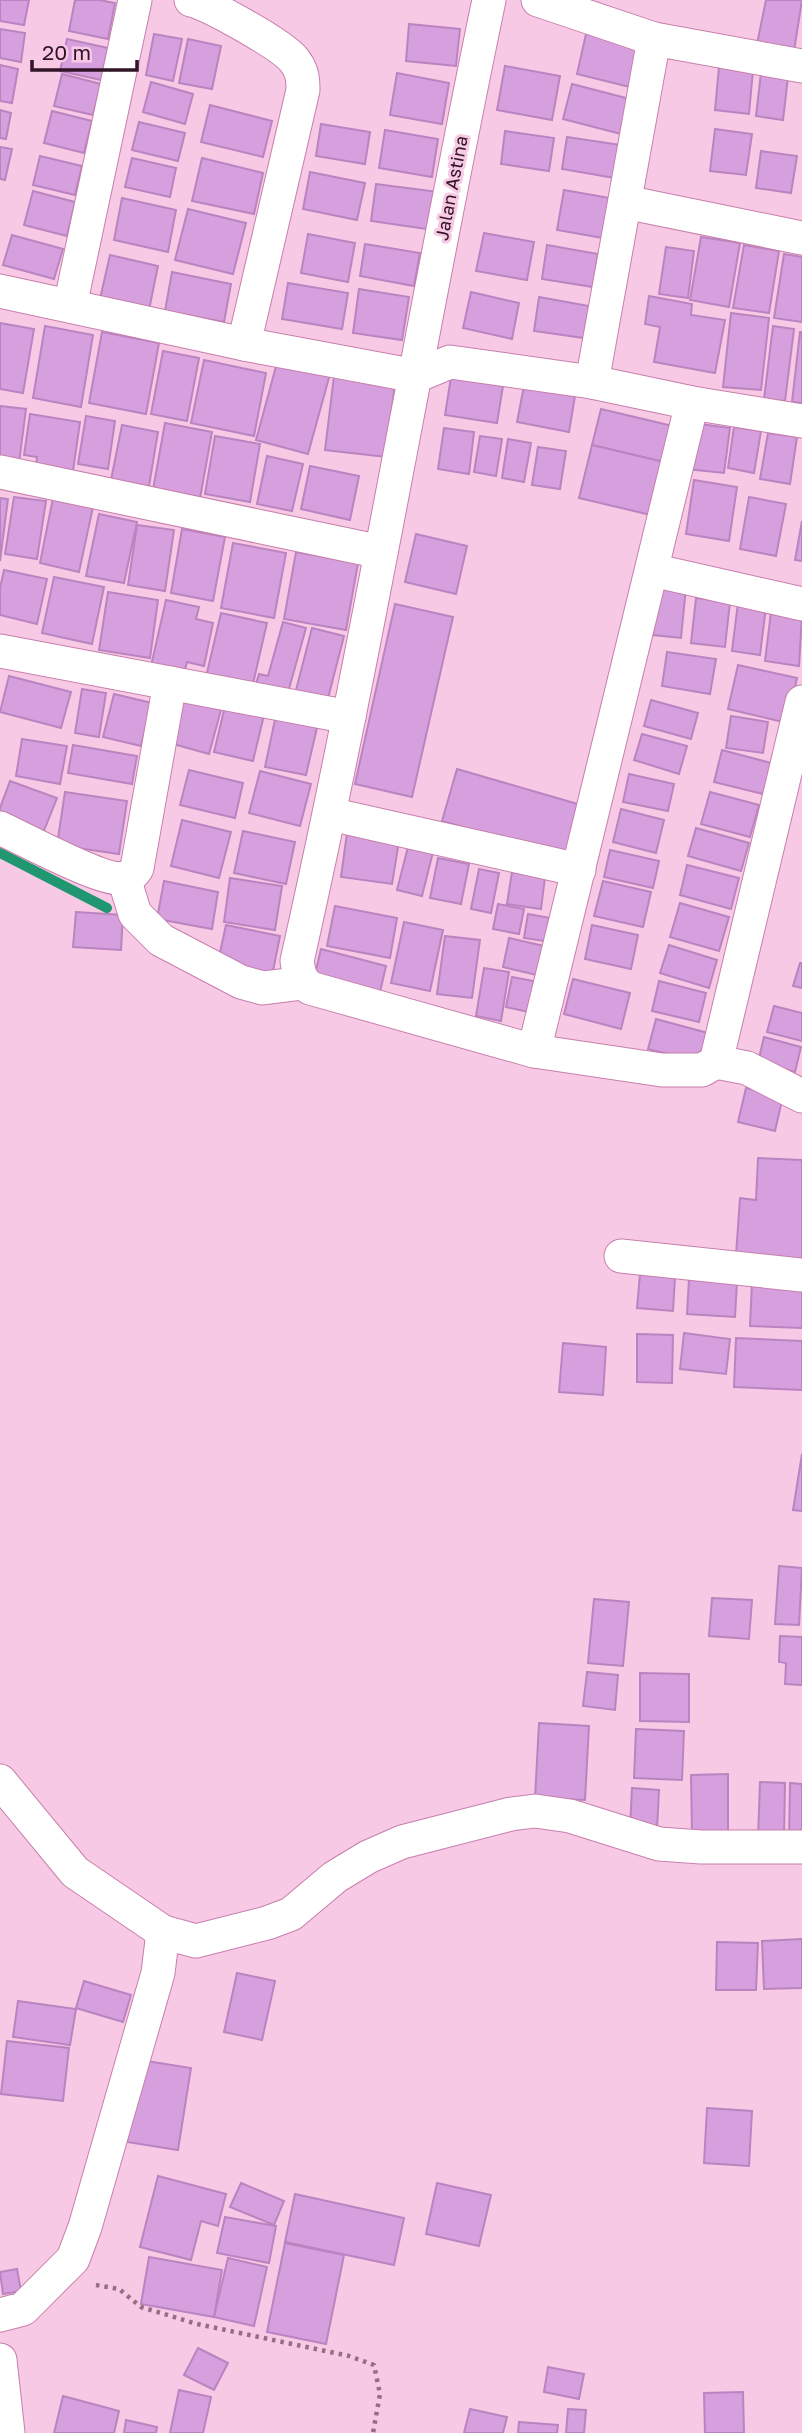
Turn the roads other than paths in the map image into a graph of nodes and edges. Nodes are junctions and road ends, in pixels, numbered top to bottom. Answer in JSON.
{"nodes":[{"id":1,"x":135,"y":0,"type":"edge"},
{"id":2,"x":191,"y":0,"type":"edge"},
{"id":3,"x":489,"y":0,"type":"edge"},
{"id":4,"x":538,"y":0,"type":"edge"},
{"id":5,"x":654,"y":39,"type":"junction"},
{"id":6,"x":802,"y":66,"type":"edge"},
{"id":7,"x":625,"y":202,"type":"junction"},
{"id":8,"x":802,"y":238,"type":"edge"},
{"id":9,"x":0,"y":291,"type":"edge"},
{"id":10,"x":71,"y":306,"type":"junction"},
{"id":11,"x":244,"y":344,"type":"junction"},
{"id":12,"x":416,"y":376,"type":"junction"},
{"id":13,"x":592,"y":382,"type":"junction"},
{"id":14,"x":692,"y":403,"type":"junction"},
{"id":15,"x":802,"y":421,"type":"edge"},
{"id":16,"x":0,"y":472,"type":"edge"},
{"id":17,"x":381,"y":552,"type":"junction"},
{"id":18,"x":652,"y":569,"type":"junction"},
{"id":19,"x":802,"y":604,"type":"edge"},
{"id":20,"x":0,"y":651,"type":"edge"},
{"id":21,"x":170,"y":683,"type":"junction"},
{"id":22,"x":802,"y":702,"type":"edge"},
{"id":23,"x":349,"y":717,"type":"junction"},
{"id":24,"x":330,"y":814,"type":"junction"},
{"id":25,"x":0,"y":828,"type":"edge"},
{"id":26,"x":579,"y":870,"type":"junction"},
{"id":27,"x":124,"y":878,"type":"junction"},
{"id":28,"x":303,"y":982,"type":"junction"},
{"id":29,"x":534,"y":1051,"type":"junction"},
{"id":30,"x":716,"y":1062,"type":"junction"},
{"id":31,"x":802,"y":1096,"type":"edge"},
{"id":32,"x":621,"y":1255,"type":"dead end"},
{"id":33,"x":802,"y":1275,"type":"edge"},
{"id":34,"x":0,"y":1781,"type":"edge"},
{"id":35,"x":802,"y":1847,"type":"edge"},
{"id":36,"x":163,"y":1932,"type":"junction"},
{"id":37,"x":0,"y":2315,"type":"edge"},
{"id":38,"x":0,"y":2360,"type":"edge"},
{"id":39,"x":8,"y":2433,"type":"edge"}],
"edges":[{"from":1,"to":10,"type":"street"},
{"from":2,"to":11,"type":"street"},
{"from":3,"to":12,"type":"street","name":"Jalan Astina"},
{"from":4,"to":5,"type":"street"},
{"from":5,"to":6,"type":"street"},
{"from":5,"to":7,"type":"street"},
{"from":7,"to":8,"type":"street"},
{"from":7,"to":13,"type":"street"},
{"from":9,"to":10,"type":"street"},
{"from":10,"to":11,"type":"street"},
{"from":11,"to":12,"type":"street"},
{"from":12,"to":13,"type":"street"},
{"from":12,"to":17,"type":"street","name":"Jalan Astina"},
{"from":13,"to":14,"type":"street"},
{"from":14,"to":15,"type":"street"},
{"from":14,"to":18,"type":"street"},
{"from":16,"to":17,"type":"street"},
{"from":17,"to":23,"type":"street","name":"Jalan Astina"},
{"from":18,"to":19,"type":"street"},
{"from":18,"to":26,"type":"street"},
{"from":20,"to":21,"type":"street"},
{"from":21,"to":23,"type":"street"},
{"from":21,"to":27,"type":"street"},
{"from":22,"to":30,"type":"street"},
{"from":23,"to":24,"type":"street","name":"Jalan Astina"},
{"from":24,"to":26,"type":"street"},
{"from":24,"to":28,"type":"street","name":"Jalan Astina"},
{"from":25,"to":27,"type":"street"},
{"from":26,"to":29,"type":"street"},
{"from":27,"to":28,"type":"street"},
{"from":28,"to":29,"type":"street"},
{"from":29,"to":30,"type":"street"},
{"from":30,"to":31,"type":"street"},
{"from":32,"to":33,"type":"street"},
{"from":34,"to":36,"type":"street"},
{"from":35,"to":36,"type":"street"},
{"from":36,"to":37,"type":"street"},
{"from":38,"to":39,"type":"street"}]}
